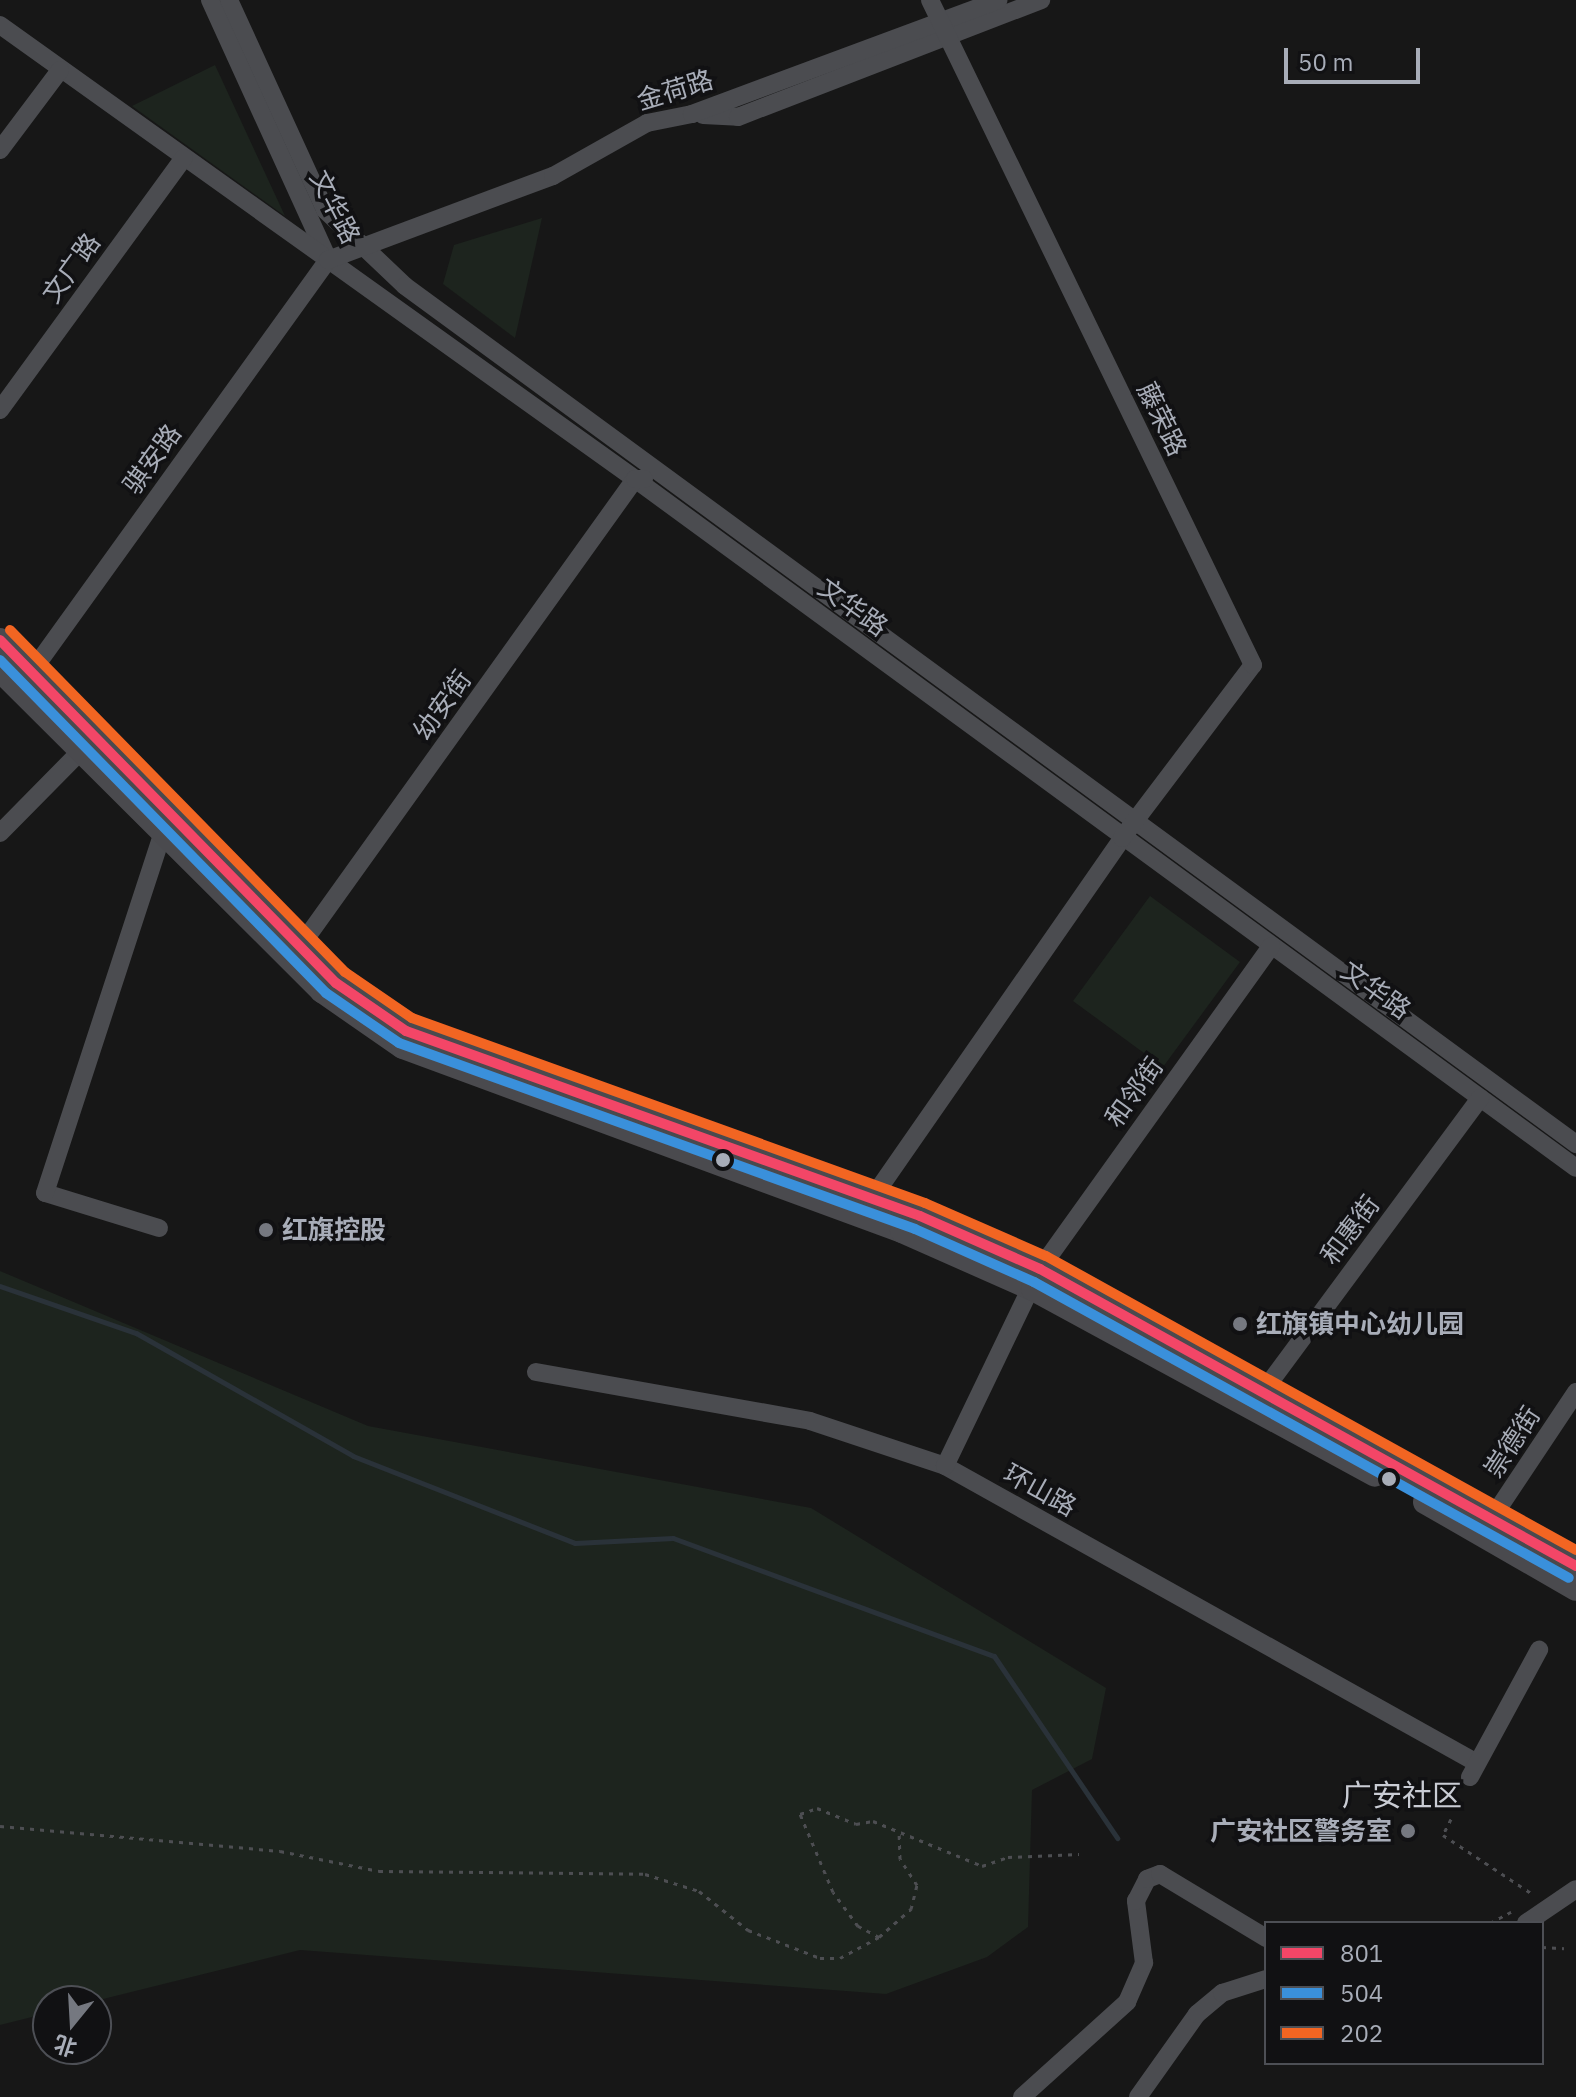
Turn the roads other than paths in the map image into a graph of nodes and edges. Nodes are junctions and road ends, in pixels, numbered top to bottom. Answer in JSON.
{"nodes":[{"id":1,"x":210,"y":0,"type":"edge"},
{"id":2,"x":229,"y":0,"type":"edge"},
{"id":3,"x":930,"y":0,"type":"edge"},
{"id":4,"x":999,"y":0,"type":"edge"},
{"id":5,"x":1041,"y":0,"type":"edge"},
{"id":6,"x":0,"y":25,"type":"edge"},
{"id":7,"x":943,"y":29,"type":"junction"},
{"id":8,"x":60,"y":70,"type":"junction"},
{"id":9,"x":0,"y":150,"type":"edge"},
{"id":10,"x":184,"y":158,"type":"junction"},
{"id":11,"x":358,"y":244,"type":"junction"},
{"id":12,"x":328,"y":260,"type":"junction"},
{"id":13,"x":0,"y":410,"type":"edge"},
{"id":14,"x":664,"y":477,"type":"junction"},
{"id":15,"x":635,"y":479,"type":"junction"},
{"id":16,"x":0,"y":640,"type":"edge"},
{"id":17,"x":0,"y":670,"type":"edge"},
{"id":18,"x":25,"y":681,"type":"junction"},
{"id":19,"x":80,"y":752,"type":"junction"},
{"id":20,"x":164,"y":825,"type":"junction"},
{"id":21,"x":1127,"y":830,"type":"junction"},
{"id":22,"x":0,"y":833,"type":"edge"},
{"id":23,"x":1271,"y":946,"type":"junction"},
{"id":24,"x":295,"y":953,"type":"junction"},
{"id":25,"x":1480,"y":1098,"type":"junction"},
{"id":26,"x":1576,"y":1144,"type":"edge"},
{"id":27,"x":1576,"y":1168,"type":"edge"},
{"id":28,"x":866,"y":1208,"type":"junction"},
{"id":29,"x":159,"y":1228,"type":"dead end"},
{"id":30,"x":1036,"y":1279,"type":"junction"},
{"id":31,"x":536,"y":1372,"type":"dead end"},
{"id":32,"x":1576,"y":1392,"type":"edge"},
{"id":33,"x":1256,"y":1400,"type":"junction"},
{"id":34,"x":945,"y":1466,"type":"junction"},
{"id":35,"x":1486,"y":1527,"type":"junction"},
{"id":36,"x":1576,"y":1566,"type":"edge"},
{"id":37,"x":1576,"y":1589,"type":"edge"},
{"id":38,"x":1539,"y":1650,"type":"dead end"},
{"id":39,"x":1576,"y":1889,"type":"edge"},
{"id":40,"x":1529,"y":1921,"type":"edge"},
{"id":41,"x":1264,"y":1937,"type":"edge"},
{"id":42,"x":1264,"y":1980,"type":"edge"},
{"id":43,"x":1022,"y":2097,"type":"edge"},
{"id":44,"x":1138,"y":2097,"type":"edge"}],
"edges":[{"from":1,"to":12,"type":"street","name":"文华路"},
{"from":2,"to":11,"type":"street","name":"文华路"},
{"from":3,"to":7,"type":"street","name":"藤荣路"},
{"from":4,"to":7,"type":"street","name":"金荷路"},
{"from":5,"to":7,"type":"street"},
{"from":6,"to":8,"type":"street"},
{"from":7,"to":11,"type":"street","name":"金荷路"},
{"from":7,"to":21,"type":"street","name":"藤荣路"},
{"from":8,"to":9,"type":"street"},
{"from":8,"to":10,"type":"street"},
{"from":10,"to":12,"type":"street"},
{"from":10,"to":13,"type":"street","name":"文广路"},
{"from":11,"to":12,"type":"street","name":"金荷路"},
{"from":11,"to":14,"type":"street","name":"文华路"},
{"from":12,"to":15,"type":"street","name":"文华路"},
{"from":12,"to":18,"type":"street","name":"骐安路"},
{"from":14,"to":15,"type":"street"},
{"from":14,"to":21,"type":"street","name":"文华路"},
{"from":15,"to":21,"type":"street","name":"文华路"},
{"from":15,"to":24,"type":"street","name":"幼安街"},
{"from":16,"to":18,"type":"street"},
{"from":17,"to":18,"type":"street"},
{"from":18,"to":19,"type":"street"},
{"from":18,"to":20,"type":"street"},
{"from":19,"to":20,"type":"street"},
{"from":19,"to":22,"type":"street"},
{"from":20,"to":24,"type":"street"},
{"from":20,"to":29,"type":"street"},
{"from":21,"to":23,"type":"street","name":"文华路"},
{"from":21,"to":26,"type":"street","name":"文华路"},
{"from":21,"to":28,"type":"street"},
{"from":23,"to":25,"type":"street","name":"文华路"},
{"from":23,"to":30,"type":"street","name":"和邻街"},
{"from":24,"to":28,"type":"street"},
{"from":25,"to":27,"type":"street","name":"文华路"},
{"from":25,"to":33,"type":"street","name":"和惠街"},
{"from":28,"to":30,"type":"street"},
{"from":30,"to":33,"type":"street"},
{"from":30,"to":34,"type":"street","name":"和邻街"},
{"from":31,"to":34,"type":"street","name":"环山路"},
{"from":32,"to":35,"type":"street","name":"崇德街"},
{"from":33,"to":35,"type":"street"},
{"from":34,"to":38,"type":"street","name":"环山路"},
{"from":35,"to":36,"type":"street"},
{"from":35,"to":37,"type":"street"},
{"from":39,"to":40,"type":"street"},
{"from":41,"to":43,"type":"street"},
{"from":42,"to":44,"type":"street"}]}
